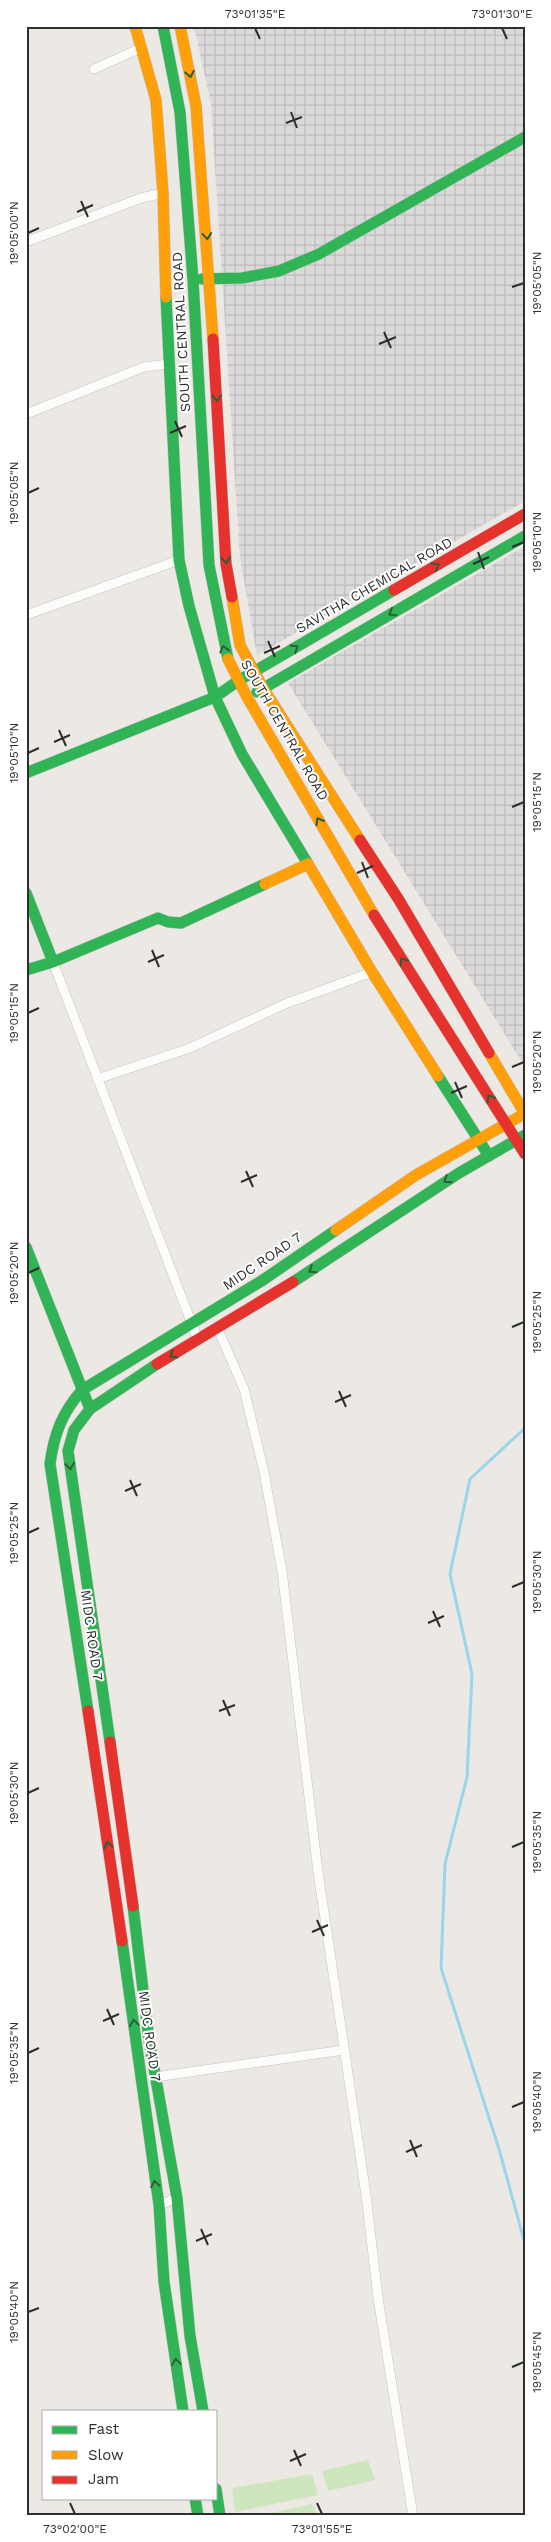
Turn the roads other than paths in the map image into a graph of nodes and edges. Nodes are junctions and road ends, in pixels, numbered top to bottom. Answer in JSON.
{"nodes":[{"id":1,"x":134,"y":26,"type":"edge"},
{"id":2,"x":163,"y":26,"type":"edge"},
{"id":3,"x":180,"y":26,"type":"edge"},
{"id":4,"x":141,"y":48,"type":"junction"},
{"id":5,"x":94,"y":70,"type":"dead end"},
{"id":6,"x":525,"y":137,"type":"edge"},
{"id":7,"x":163,"y":193,"type":"junction"},
{"id":8,"x":26,"y":242,"type":"edge"},
{"id":9,"x":210,"y":279,"type":"junction"},
{"id":10,"x":193,"y":280,"type":"junction"},
{"id":11,"x":168,"y":364,"type":"junction"},
{"id":12,"x":26,"y":414,"type":"edge"},
{"id":13,"x":525,"y":514,"type":"edge"},
{"id":14,"x":525,"y":536,"type":"edge"},
{"id":15,"x":179,"y":560,"type":"junction"},
{"id":16,"x":26,"y":616,"type":"edge"},
{"id":17,"x":254,"y":672,"type":"junction"},
{"id":18,"x":238,"y":681,"type":"junction"},
{"id":19,"x":264,"y":688,"type":"junction"},
{"id":20,"x":215,"y":697,"type":"junction"},
{"id":21,"x":247,"y":697,"type":"junction"},
{"id":22,"x":26,"y":774,"type":"edge"},
{"id":23,"x":308,"y":864,"type":"junction"},
{"id":24,"x":26,"y":893,"type":"edge"},
{"id":25,"x":53,"y":962,"type":"junction"},
{"id":26,"x":26,"y":970,"type":"edge"},
{"id":27,"x":372,"y":972,"type":"junction"},
{"id":28,"x":97,"y":1079,"type":"junction"},
{"id":29,"x":525,"y":1114,"type":"edge"},
{"id":30,"x":506,"y":1124,"type":"junction"},
{"id":31,"x":521,"y":1138,"type":"edge"},
{"id":32,"x":479,"y":1140,"type":"junction"},
{"id":33,"x":525,"y":1154,"type":"edge"},
{"id":34,"x":489,"y":1156,"type":"junction"},
{"id":35,"x":26,"y":1247,"type":"edge"},
{"id":36,"x":192,"y":1324,"type":"junction"},
{"id":37,"x":217,"y":1328,"type":"junction"},
{"id":38,"x":198,"y":1340,"type":"junction"},
{"id":39,"x":82,"y":1390,"type":"junction"},
{"id":40,"x":90,"y":1409,"type":"junction"},
{"id":41,"x":79,"y":1532,"type":"junction"},
{"id":42,"x":62,"y":1533,"type":"junction"},
{"id":43,"x":128,"y":1866,"type":"junction"},
{"id":44,"x":112,"y":1869,"type":"junction"},
{"id":45,"x":344,"y":2050,"type":"junction"},
{"id":46,"x":156,"y":2077,"type":"junction"},
{"id":47,"x":177,"y":2198,"type":"junction"},
{"id":48,"x":159,"y":2204,"type":"junction"},
{"id":49,"x":183,"y":2410,"type":"edge"},
{"id":50,"x":203,"y":2410,"type":"edge"},
{"id":51,"x":195,"y":2500,"type":"edge"},
{"id":52,"x":218,"y":2500,"type":"edge"},
{"id":53,"x":198,"y":2516,"type":"edge"},
{"id":54,"x":220,"y":2516,"type":"edge"},
{"id":55,"x":413,"y":2516,"type":"edge"}],
"edges":[{"from":1,"to":4,"type":"street"},
{"from":2,"to":10,"type":"street","name":"SOUTH CENTRAL ROAD"},
{"from":3,"to":9,"type":"street","name":"SOUTH CENTRAL ROAD","one_way":true},
{"from":4,"to":5,"type":"street"},
{"from":4,"to":7,"type":"street"},
{"from":6,"to":9,"type":"street"},
{"from":7,"to":8,"type":"street"},
{"from":7,"to":11,"type":"street"},
{"from":9,"to":10,"type":"street"},
{"from":9,"to":17,"type":"street","name":"SOUTH CENTRAL ROAD","one_way":true},
{"from":18,"to":10,"type":"street","name":"SOUTH CENTRAL ROAD","one_way":true},
{"from":11,"to":12,"type":"street"},
{"from":11,"to":15,"type":"street"},
{"from":17,"to":13,"type":"street","name":"SAVITHA CHEMICAL ROAD","one_way":true},
{"from":14,"to":19,"type":"street","one_way":true},
{"from":15,"to":16,"type":"street"},
{"from":15,"to":20,"type":"street"},
{"from":17,"to":18,"type":"street","name":"SAVITHA CHEMICAL ROAD"},
{"from":17,"to":19,"type":"street","name":"SOUTH CENTRAL ROAD"},
{"from":18,"to":20,"type":"street","name":"SAVITHA CHEMICAL ROAD"},
{"from":18,"to":21,"type":"street","name":"SOUTH CENTRAL ROAD"},
{"from":19,"to":21,"type":"street"},
{"from":19,"to":29,"type":"street","name":"SOUTH CENTRAL ROAD"},
{"from":20,"to":22,"type":"street","name":"SAVITHA CHEMICAL ROAD"},
{"from":20,"to":23,"type":"street"},
{"from":30,"to":21,"type":"street","name":"SOUTH CENTRAL ROAD","one_way":true},
{"from":23,"to":25,"type":"street"},
{"from":23,"to":27,"type":"street"},
{"from":24,"to":25,"type":"street"},
{"from":25,"to":26,"type":"street"},
{"from":25,"to":28,"type":"street"},
{"from":27,"to":28,"type":"street"},
{"from":27,"to":32,"type":"street"},
{"from":28,"to":36,"type":"street"},
{"from":29,"to":30,"type":"street","name":"MIDC ROAD 7"},
{"from":30,"to":31,"type":"street","name":"SOUTH CENTRAL ROAD"},
{"from":30,"to":32,"type":"street","name":"MIDC ROAD 7"},
{"from":31,"to":33,"type":"street","name":"SOUTH CENTRAL ROAD"},
{"from":31,"to":34,"type":"street","name":"MIDC ROAD 7"},
{"from":32,"to":34,"type":"street"},
{"from":32,"to":36,"type":"street","name":"MIDC ROAD 7"},
{"from":34,"to":37,"type":"street","name":"MIDC ROAD 7","one_way":true},
{"from":35,"to":39,"type":"street"},
{"from":36,"to":38,"type":"street"},
{"from":36,"to":39,"type":"street","name":"MIDC ROAD 7"},
{"from":37,"to":38,"type":"street","name":"MIDC ROAD 7"},
{"from":37,"to":45,"type":"street"},
{"from":38,"to":40,"type":"street","name":"MIDC ROAD 7","one_way":true},
{"from":39,"to":40,"type":"street"},
{"from":39,"to":42,"type":"street","name":"MIDC ROAD 7"},
{"from":40,"to":41,"type":"street","name":"MIDC ROAD 7","one_way":true},
{"from":41,"to":42,"type":"street"},
{"from":41,"to":43,"type":"street","name":"MIDC ROAD 7"},
{"from":44,"to":42,"type":"street","name":"MIDC ROAD 7","one_way":true},
{"from":43,"to":44,"type":"street"},
{"from":43,"to":46,"type":"street","name":"MIDC ROAD 7"},
{"from":48,"to":44,"type":"street","name":"MIDC ROAD 7","one_way":true},
{"from":45,"to":46,"type":"street"},
{"from":45,"to":55,"type":"street"},
{"from":46,"to":47,"type":"street","name":"MIDC ROAD 7"},
{"from":47,"to":48,"type":"street"},
{"from":47,"to":50,"type":"street","name":"MIDC ROAD 7"},
{"from":49,"to":48,"type":"street","name":"MIDC ROAD 7","one_way":true},
{"from":51,"to":53,"type":"street"},
{"from":52,"to":54,"type":"street"}]}
